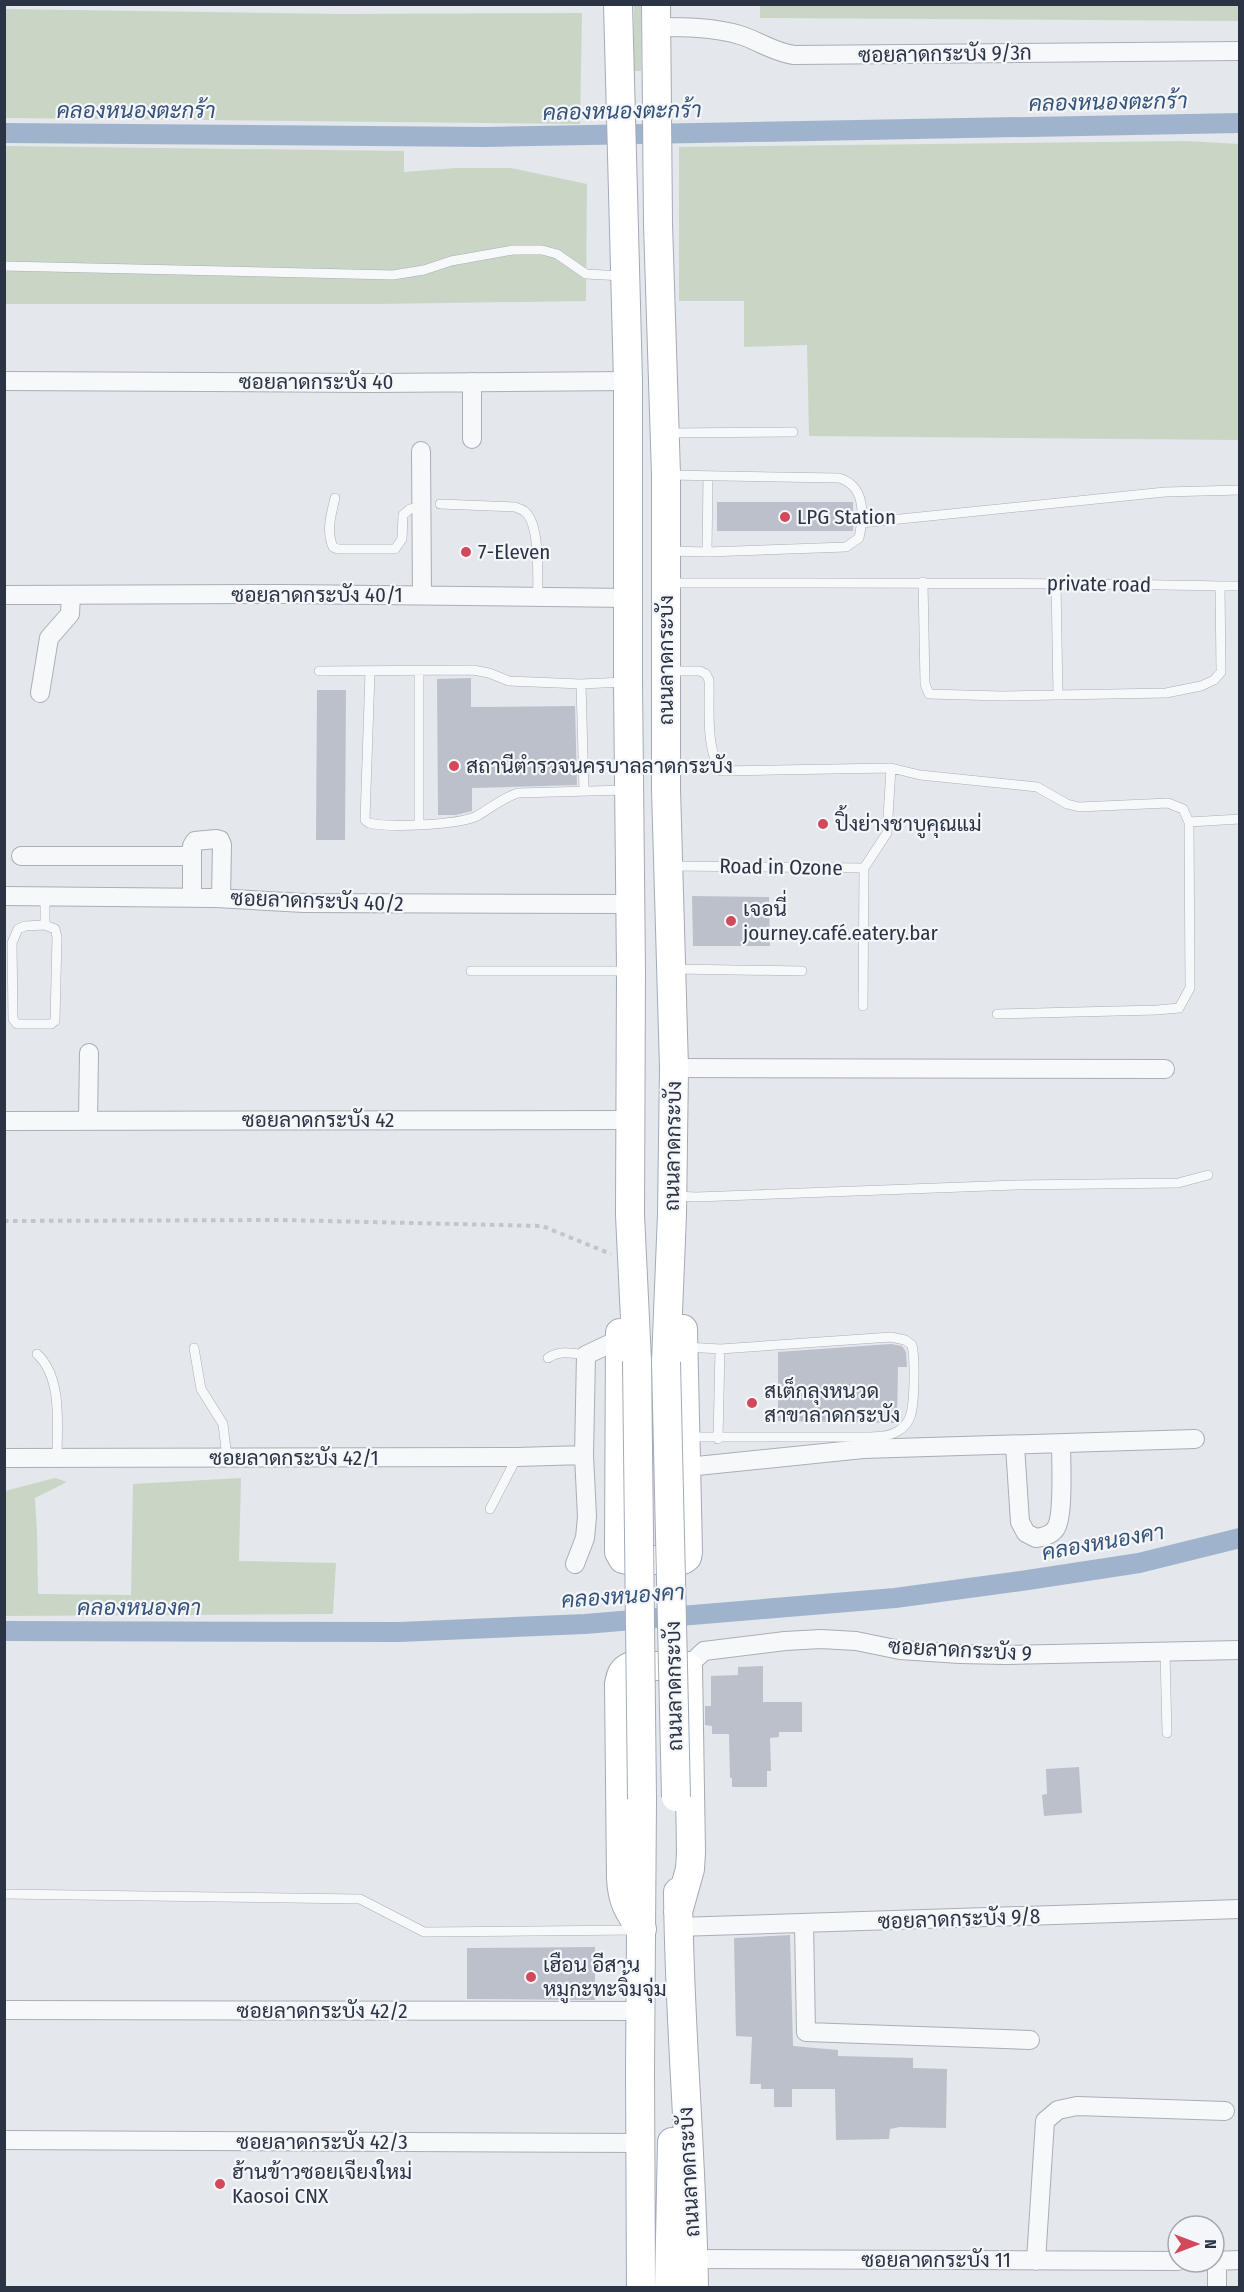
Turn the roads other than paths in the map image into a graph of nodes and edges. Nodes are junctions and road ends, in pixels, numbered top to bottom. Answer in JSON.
{"nodes":[{"id":1,"x":618,"y":4,"type":"edge"},
{"id":2,"x":656,"y":23,"type":"edge"},
{"id":3,"x":1239,"y":51,"type":"edge"},
{"id":4,"x":4,"y":266,"type":"edge"},
{"id":5,"x":625,"y":276,"type":"junction"},
{"id":6,"x":4,"y":381,"type":"edge"},
{"id":7,"x":628,"y":381,"type":"junction"},
{"id":8,"x":472,"y":382,"type":"junction"},
{"id":9,"x":793,"y":432,"type":"dead end"},
{"id":10,"x":664,"y":433,"type":"junction"},
{"id":11,"x":472,"y":440,"type":"dead end"},
{"id":12,"x":421,"y":451,"type":"dead end"},
{"id":13,"x":666,"y":475,"type":"junction"},
{"id":14,"x":708,"y":477,"type":"junction"},
{"id":15,"x":1239,"y":490,"type":"edge"},
{"id":16,"x":335,"y":498,"type":"dead end"},
{"id":17,"x":440,"y":504,"type":"dead end"},
{"id":18,"x":421,"y":507,"type":"junction"},
{"id":19,"x":861,"y":523,"type":"junction"},
{"id":20,"x":665,"y":551,"type":"junction"},
{"id":21,"x":707,"y":552,"type":"junction"},
{"id":22,"x":923,"y":582,"type":"junction"},
{"id":23,"x":666,"y":583,"type":"junction"},
{"id":24,"x":1056,"y":583,"type":"junction"},
{"id":25,"x":1220,"y":586,"type":"junction"},
{"id":26,"x":1239,"y":586,"type":"edge"},
{"id":27,"x":4,"y":595,"type":"edge"},
{"id":28,"x":71,"y":595,"type":"junction"},
{"id":29,"x":422,"y":596,"type":"junction"},
{"id":30,"x":538,"y":597,"type":"junction"},
{"id":31,"x":629,"y":598,"type":"junction"},
{"id":32,"x":319,"y":671,"type":"dead end"},
{"id":33,"x":419,"y":671,"type":"junction"},
{"id":34,"x":666,"y":671,"type":"junction"},
{"id":35,"x":370,"y":672,"type":"junction"},
{"id":36,"x":628,"y":682,"type":"junction"},
{"id":37,"x":580,"y":684,"type":"junction"},
{"id":38,"x":40,"y":693,"type":"dead end"},
{"id":39,"x":1058,"y":695,"type":"junction"},
{"id":40,"x":891,"y":768,"type":"junction"},
{"id":41,"x":666,"y":789,"type":"junction"},
{"id":42,"x":584,"y":790,"type":"junction"},
{"id":43,"x":628,"y":790,"type":"junction"},
{"id":44,"x":1239,"y":819,"type":"edge"},
{"id":45,"x":1189,"y":822,"type":"junction"},
{"id":46,"x":419,"y":824,"type":"junction"},
{"id":47,"x":21,"y":856,"type":"dead end"},
{"id":48,"x":192,"y":856,"type":"junction"},
{"id":49,"x":668,"y":866,"type":"junction"},
{"id":50,"x":864,"y":868,"type":"junction"},
{"id":51,"x":4,"y":896,"type":"edge"},
{"id":52,"x":45,"y":896,"type":"junction"},
{"id":53,"x":192,"y":898,"type":"junction"},
{"id":54,"x":221,"y":898,"type":"junction"},
{"id":55,"x":630,"y":904,"type":"junction"},
{"id":56,"x":45,"y":925,"type":"junction"},
{"id":57,"x":670,"y":969,"type":"junction"},
{"id":58,"x":631,"y":970,"type":"junction"},
{"id":59,"x":802,"y":970,"type":"dead end"},
{"id":60,"x":471,"y":971,"type":"dead end"},
{"id":61,"x":864,"y":1006,"type":"dead end"},
{"id":62,"x":997,"y":1014,"type":"dead end"},
{"id":63,"x":89,"y":1053,"type":"dead end"},
{"id":64,"x":674,"y":1068,"type":"junction"},
{"id":65,"x":1165,"y":1069,"type":"dead end"},
{"id":66,"x":631,"y":1120,"type":"junction"},
{"id":67,"x":4,"y":1121,"type":"edge"},
{"id":68,"x":88,"y":1121,"type":"junction"},
{"id":69,"x":1208,"y":1175,"type":"dead end"},
{"id":70,"x":672,"y":1205,"type":"junction"},
{"id":71,"x":630,"y":1215,"type":"junction"},
{"id":72,"x":194,"y":1348,"type":"dead end"},
{"id":73,"x":720,"y":1349,"type":"junction"},
{"id":74,"x":628,"y":1350,"type":"junction"},
{"id":75,"x":37,"y":1354,"type":"dead end"},
{"id":76,"x":675,"y":1354,"type":"junction"},
{"id":77,"x":586,"y":1355,"type":"junction"},
{"id":78,"x":548,"y":1358,"type":"dead end"},
{"id":79,"x":687,"y":1437,"type":"junction"},
{"id":80,"x":718,"y":1438,"type":"junction"},
{"id":81,"x":1195,"y":1439,"type":"dead end"},
{"id":82,"x":1061,"y":1444,"type":"junction"},
{"id":83,"x":1015,"y":1446,"type":"junction"},
{"id":84,"x":584,"y":1455,"type":"junction"},
{"id":85,"x":517,"y":1457,"type":"junction"},
{"id":86,"x":4,"y":1458,"type":"edge"},
{"id":87,"x":57,"y":1458,"type":"junction"},
{"id":88,"x":227,"y":1458,"type":"junction"},
{"id":89,"x":687,"y":1467,"type":"junction"},
{"id":90,"x":489,"y":1509,"type":"dead end"},
{"id":91,"x":575,"y":1564,"type":"dead end"},
{"id":92,"x":1239,"y":1650,"type":"edge"},
{"id":93,"x":1166,"y":1652,"type":"junction"},
{"id":94,"x":688,"y":1666,"type":"junction"},
{"id":95,"x":1167,"y":1733,"type":"dead end"},
{"id":96,"x":4,"y":1893,"type":"edge"},
{"id":97,"x":1239,"y":1908,"type":"edge"},
{"id":98,"x":678,"y":1919,"type":"junction"},
{"id":99,"x":804,"y":1924,"type":"junction"},
{"id":100,"x":642,"y":1929,"type":"junction"},
{"id":101,"x":679,"y":1984,"type":"junction"},
{"id":102,"x":4,"y":2010,"type":"edge"},
{"id":103,"x":640,"y":2011,"type":"junction"},
{"id":104,"x":1030,"y":2040,"type":"dead end"},
{"id":105,"x":1225,"y":2111,"type":"dead end"},
{"id":106,"x":4,"y":2140,"type":"edge"},
{"id":107,"x":640,"y":2143,"type":"junction"},
{"id":108,"x":694,"y":2259,"type":"junction"},
{"id":109,"x":1036,"y":2261,"type":"junction"},
{"id":110,"x":1166,"y":2261,"type":"edge"},
{"id":111,"x":641,"y":2288,"type":"edge"},
{"id":112,"x":669,"y":2288,"type":"edge"},
{"id":113,"x":694,"y":2288,"type":"edge"}],
"edges":[{"from":1,"to":5,"type":"main road","name":"ถนนลาดกระบัง"},
{"from":2,"to":3,"type":"street","name":"ซอยลาดกระบัง 9/3ก"},
{"from":2,"to":10,"type":"main road","name":"ถนนลาดกระบัง"},
{"from":4,"to":5,"type":"lane"},
{"from":5,"to":7,"type":"main road","name":"ถนนลาดกระบัง"},
{"from":6,"to":8,"type":"street","name":"ซอยลาดกระบัง 40"},
{"from":7,"to":8,"type":"street","name":"ซอยลาดกระบัง 40"},
{"from":7,"to":31,"type":"main road","name":"ถนนลาดกระบัง"},
{"from":8,"to":11,"type":"street"},
{"from":9,"to":10,"type":"lane"},
{"from":10,"to":13,"type":"main road","name":"ถนนลาดกระบัง"},
{"from":12,"to":18,"type":"street"},
{"from":13,"to":14,"type":"lane"},
{"from":13,"to":20,"type":"main road","name":"ถนนลาดกระบัง"},
{"from":14,"to":19,"type":"lane"},
{"from":14,"to":21,"type":"lane"},
{"from":15,"to":19,"type":"lane"},
{"from":16,"to":18,"type":"lane"},
{"from":17,"to":30,"type":"lane"},
{"from":18,"to":29,"type":"street"},
{"from":19,"to":21,"type":"lane"},
{"from":20,"to":21,"type":"lane"},
{"from":20,"to":23,"type":"main road","name":"ถนนลาดกระบัง"},
{"from":22,"to":23,"type":"lane","name":"private road"},
{"from":22,"to":24,"type":"lane","name":"private road"},
{"from":22,"to":39,"type":"lane"},
{"from":23,"to":34,"type":"main road","name":"ถนนลาดกระบัง"},
{"from":24,"to":25,"type":"lane","name":"private road"},
{"from":24,"to":39,"type":"lane"},
{"from":25,"to":26,"type":"lane","name":"private road"},
{"from":25,"to":39,"type":"lane"},
{"from":27,"to":28,"type":"street","name":"ซอยลาดกระบัง 40/1"},
{"from":28,"to":29,"type":"street","name":"ซอยลาดกระบัง 40/1"},
{"from":28,"to":38,"type":"street"},
{"from":29,"to":30,"type":"street","name":"ซอยลาดกระบัง 40/1"},
{"from":30,"to":31,"type":"street","name":"ซอยลาดกระบัง 40/1"},
{"from":31,"to":36,"type":"main road","name":"ถนนลาดกระบัง"},
{"from":32,"to":35,"type":"lane"},
{"from":33,"to":35,"type":"lane"},
{"from":33,"to":37,"type":"lane"},
{"from":33,"to":46,"type":"lane"},
{"from":34,"to":40,"type":"lane"},
{"from":34,"to":41,"type":"main road","name":"ถนนลาดกระบัง"},
{"from":35,"to":46,"type":"lane"},
{"from":36,"to":37,"type":"lane"},
{"from":36,"to":43,"type":"main road","name":"ถนนลาดกระบัง"},
{"from":37,"to":42,"type":"lane"},
{"from":40,"to":45,"type":"lane"},
{"from":40,"to":50,"type":"lane"},
{"from":41,"to":43,"type":"main road"},
{"from":41,"to":49,"type":"main road","name":"ถนนลาดกระบัง"},
{"from":42,"to":43,"type":"lane"},
{"from":42,"to":46,"type":"lane"},
{"from":43,"to":55,"type":"main road","name":"ถนนลาดกระบัง"},
{"from":44,"to":45,"type":"lane"},
{"from":45,"to":62,"type":"lane"},
{"from":47,"to":48,"type":"street"},
{"from":48,"to":53,"type":"street"},
{"from":48,"to":54,"type":"street"},
{"from":49,"to":50,"type":"lane","name":"Road in Ozone"},
{"from":49,"to":57,"type":"main road","name":"ถนนลาดกระบัง"},
{"from":50,"to":61,"type":"lane","name":"Road in Ozone"},
{"from":51,"to":52,"type":"street","name":"ซอยลาดกระบัง 40/2"},
{"from":52,"to":53,"type":"street","name":"ซอยลาดกระบัง 40/2"},
{"from":52,"to":56,"type":"lane"},
{"from":53,"to":54,"type":"street","name":"ซอยลาดกระบัง 40/2"},
{"from":54,"to":55,"type":"street","name":"ซอยลาดกระบัง 40/2"},
{"from":55,"to":58,"type":"main road","name":"ถนนลาดกระบัง"},
{"from":56,"to":56,"type":"lane"},
{"from":57,"to":59,"type":"lane"},
{"from":57,"to":64,"type":"main road","name":"ถนนลาดกระบัง"},
{"from":58,"to":60,"type":"lane"},
{"from":58,"to":66,"type":"main road","name":"ถนนลาดกระบัง"},
{"from":63,"to":68,"type":"street"},
{"from":64,"to":65,"type":"street"},
{"from":64,"to":70,"type":"main road","name":"ถนนลาดกระบัง"},
{"from":66,"to":68,"type":"street","name":"ซอยลาดกระบัง 42"},
{"from":66,"to":71,"type":"main road","name":"ถนนลาดกระบัง"},
{"from":67,"to":68,"type":"street","name":"ซอยลาดกระบัง 42"},
{"from":69,"to":70,"type":"lane"},
{"from":70,"to":76,"type":"main road","name":"ถนนลาดกระบัง"},
{"from":71,"to":74,"type":"main road","name":"ถนนลาดกระบัง"},
{"from":71,"to":74,"type":"main road"},
{"from":72,"to":88,"type":"lane"},
{"from":73,"to":76,"type":"lane"},
{"from":73,"to":80,"type":"lane"},
{"from":73,"to":80,"type":"lane"},
{"from":74,"to":77,"type":"street"},
{"from":74,"to":89,"type":"main road"},
{"from":74,"to":100,"type":"main road","name":"ถนนลาดกระบัง","bridge":true},
{"from":75,"to":87,"type":"lane"},
{"from":76,"to":79,"type":"main road"},
{"from":76,"to":98,"type":"main road","name":"ถนนลาดกระบัง","bridge":true},
{"from":77,"to":78,"type":"lane"},
{"from":77,"to":84,"type":"street"},
{"from":79,"to":80,"type":"lane"},
{"from":79,"to":89,"type":"main road"},
{"from":81,"to":82,"type":"street"},
{"from":82,"to":83,"type":"street"},
{"from":82,"to":83,"type":"street"},
{"from":83,"to":89,"type":"street"},
{"from":84,"to":85,"type":"street","name":"ซอยลาดกระบัง 42/1"},
{"from":84,"to":91,"type":"street"},
{"from":85,"to":88,"type":"street","name":"ซอยลาดกระบัง 42/1"},
{"from":85,"to":90,"type":"lane"},
{"from":86,"to":87,"type":"street","name":"ซอยลาดกระบัง 42/1"},
{"from":87,"to":88,"type":"street","name":"ซอยลาดกระบัง 42/1"},
{"from":92,"to":93,"type":"street","name":"ซอยลาดกระบัง 9"},
{"from":93,"to":94,"type":"street","name":"ซอยลาดกระบัง 9"},
{"from":93,"to":95,"type":"lane"},
{"from":94,"to":98,"type":"main road"},
{"from":94,"to":100,"type":"main road"},
{"from":96,"to":100,"type":"lane"},
{"from":97,"to":99,"type":"street","name":"ซอยลาดกระบัง 9/8"},
{"from":98,"to":99,"type":"street","name":"ซอยลาดกระบัง 9/8"},
{"from":98,"to":101,"type":"main road","name":"ถนนลาดกระบัง"},
{"from":99,"to":104,"type":"street"},
{"from":100,"to":103,"type":"main road","name":"ถนนลาดกระบัง"},
{"from":101,"to":108,"type":"main road","name":"ถนนลาดกระบัง"},
{"from":101,"to":112,"type":"main road"},
{"from":102,"to":103,"type":"street","name":"ซอยลาดกระบัง 42/2"},
{"from":103,"to":107,"type":"main road","name":"ถนนลาดกระบัง"},
{"from":105,"to":109,"type":"street"},
{"from":106,"to":107,"type":"street","name":"ซอยลาดกระบัง 42/3"},
{"from":107,"to":111,"type":"main road","name":"ถนนลาดกระบัง"},
{"from":108,"to":109,"type":"street","name":"ซอยลาดกระบัง 11"},
{"from":108,"to":113,"type":"main road","name":"ถนนลาดกระบัง"},
{"from":109,"to":110,"type":"street","name":"ซอยลาดกระบัง 11"}]}
